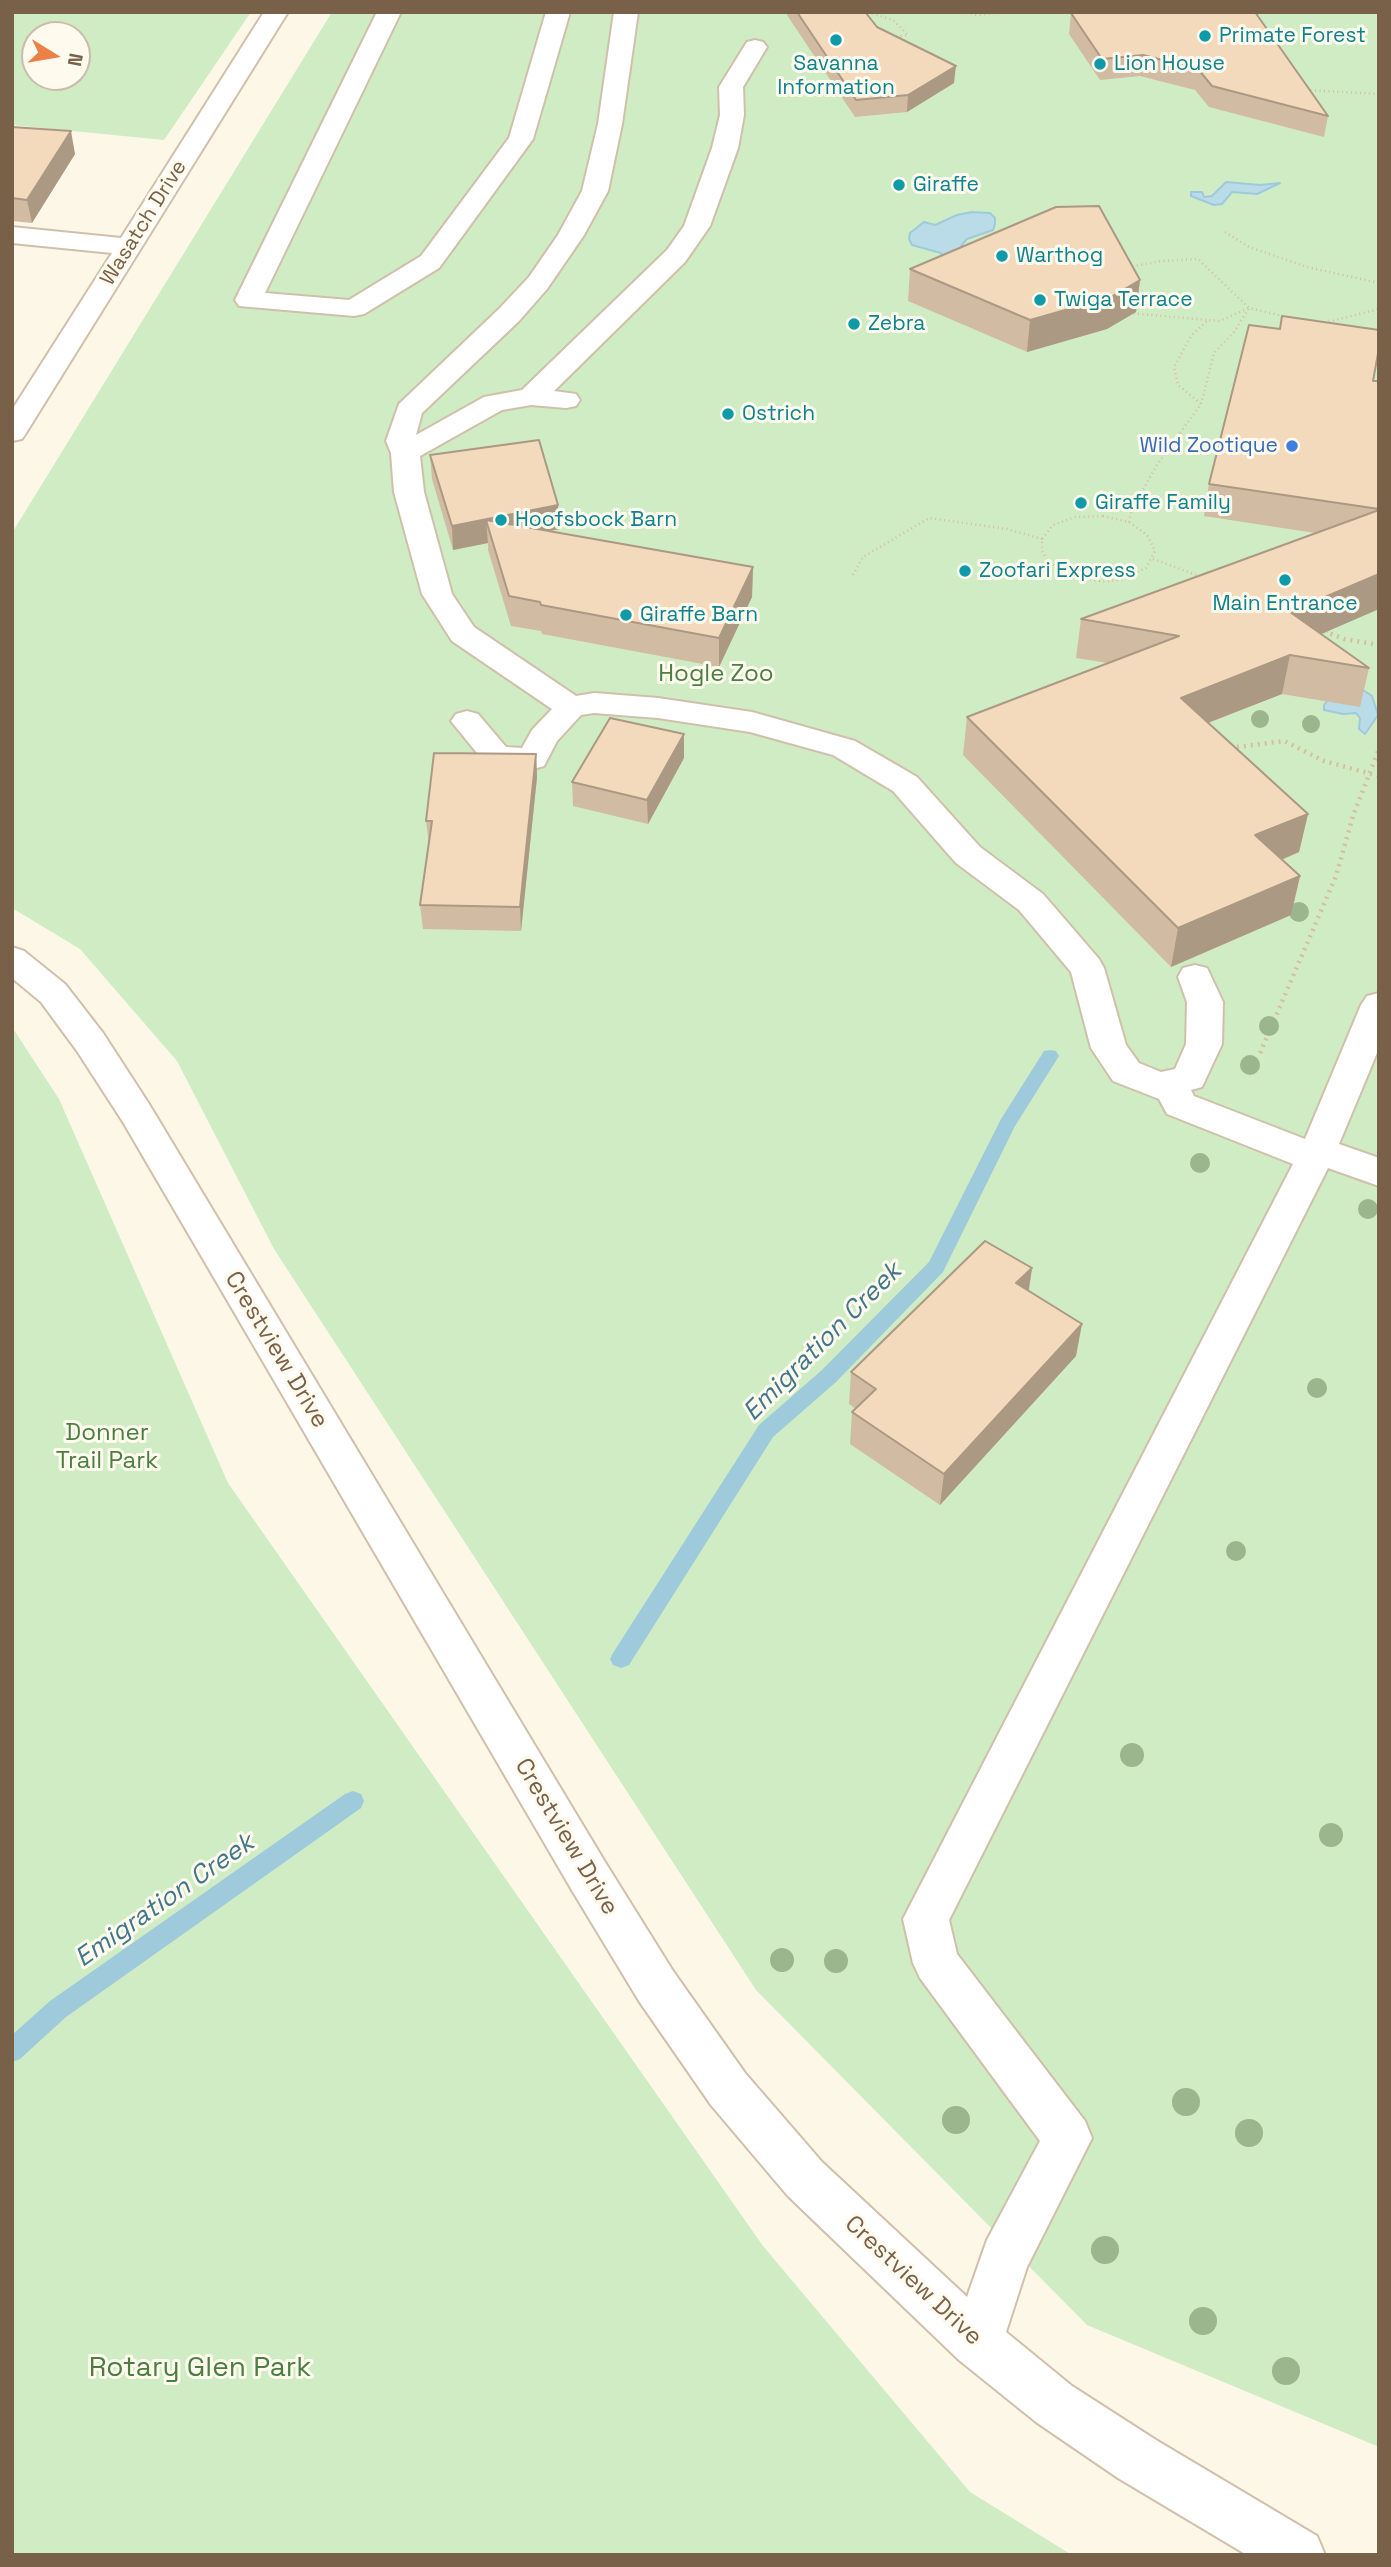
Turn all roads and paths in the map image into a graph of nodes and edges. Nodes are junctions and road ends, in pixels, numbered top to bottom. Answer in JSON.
{"nodes":[{"id":1,"x":276,"y":12,"type":"edge"},
{"id":2,"x":389,"y":12,"type":"edge"},
{"id":3,"x":558,"y":12,"type":"edge"},
{"id":4,"x":626,"y":12,"type":"edge"},
{"id":5,"x":868,"y":12,"type":"edge"},
{"id":6,"x":962,"y":12,"type":"edge"},
{"id":7,"x":1006,"y":12,"type":"edge"},
{"id":8,"x":883,"y":39,"type":"edge"},
{"id":9,"x":755,"y":47,"type":"dead end"},
{"id":10,"x":1299,"y":89,"type":"edge"},
{"id":11,"x":1379,"y":94,"type":"edge"},
{"id":12,"x":1225,"y":232,"type":"dead end"},
{"id":13,"x":12,"y":235,"type":"edge"},
{"id":14,"x":130,"y":247,"type":"junction"},
{"id":15,"x":1124,"y":268,"type":"edge"},
{"id":16,"x":1379,"y":283,"type":"edge"},
{"id":17,"x":1249,"y":307,"type":"junction"},
{"id":18,"x":1379,"y":309,"type":"edge"},
{"id":19,"x":1127,"y":312,"type":"edge"},
{"id":20,"x":1208,"y":320,"type":"junction"},
{"id":21,"x":1303,"y":321,"type":"edge"},
{"id":22,"x":1317,"y":325,"type":"edge"},
{"id":23,"x":531,"y":397,"type":"junction"},
{"id":24,"x":566,"y":400,"type":"dead end"},
{"id":25,"x":1201,"y":404,"type":"junction"},
{"id":26,"x":12,"y":433,"type":"edge"},
{"id":27,"x":405,"y":453,"type":"junction"},
{"id":28,"x":1129,"y":522,"type":"junction"},
{"id":29,"x":1042,"y":539,"type":"junction"},
{"id":30,"x":1153,"y":559,"type":"junction"},
{"id":31,"x":853,"y":575,"type":"dead end"},
{"id":32,"x":1206,"y":579,"type":"edge"},
{"id":33,"x":1319,"y":628,"type":"edge"},
{"id":34,"x":1379,"y":645,"type":"edge"},
{"id":35,"x":570,"y":707,"type":"junction"},
{"id":36,"x":467,"y":721,"type":"dead end"},
{"id":37,"x":1379,"y":749,"type":"edge"},
{"id":38,"x":1224,"y":751,"type":"edge"},
{"id":39,"x":1371,"y":775,"type":"junction"},
{"id":40,"x":1379,"y":776,"type":"edge"},
{"id":41,"x":12,"y":959,"type":"edge"},
{"id":42,"x":1195,"y":977,"type":"dead end"},
{"id":43,"x":1379,"y":1005,"type":"edge"},
{"id":44,"x":1260,"y":1053,"type":"dead end"},
{"id":45,"x":1170,"y":1083,"type":"junction"},
{"id":46,"x":1316,"y":1155,"type":"junction"},
{"id":47,"x":1379,"y":1172,"type":"edge"},
{"id":48,"x":977,"y":2342,"type":"junction"},
{"id":49,"x":1298,"y":2555,"type":"edge"}],
"edges":[{"from":1,"to":14,"type":"street","name":"Wasatch Drive"},
{"from":2,"to":3,"type":"street"},
{"from":4,"to":27,"type":"street"},
{"from":5,"to":8,"type":"path"},
{"from":6,"to":7,"type":"path"},
{"from":9,"to":23,"type":"street"},
{"from":10,"to":11,"type":"path"},
{"from":12,"to":16,"type":"path"},
{"from":13,"to":14,"type":"street"},
{"from":14,"to":26,"type":"street","name":"Wasatch Drive"},
{"from":15,"to":17,"type":"path"},
{"from":17,"to":20,"type":"path"},
{"from":17,"to":21,"type":"path"},
{"from":17,"to":25,"type":"path"},
{"from":18,"to":22,"type":"path"},
{"from":19,"to":20,"type":"path"},
{"from":20,"to":25,"type":"path"},
{"from":23,"to":24,"type":"street"},
{"from":23,"to":27,"type":"street"},
{"from":25,"to":28,"type":"path"},
{"from":27,"to":35,"type":"street"},
{"from":28,"to":29,"type":"path"},
{"from":28,"to":30,"type":"path"},
{"from":29,"to":30,"type":"path"},
{"from":29,"to":31,"type":"path"},
{"from":30,"to":32,"type":"path"},
{"from":33,"to":34,"type":"path"},
{"from":35,"to":36,"type":"street"},
{"from":35,"to":45,"type":"street"},
{"from":37,"to":39,"type":"path"},
{"from":38,"to":39,"type":"path"},
{"from":39,"to":40,"type":"path"},
{"from":39,"to":44,"type":"path"},
{"from":41,"to":48,"type":"street","name":"Crestview Drive"},
{"from":42,"to":45,"type":"street"},
{"from":43,"to":46,"type":"street"},
{"from":45,"to":46,"type":"street"},
{"from":46,"to":47,"type":"street"},
{"from":46,"to":48,"type":"street"},
{"from":48,"to":49,"type":"street","name":"Crestview Drive"}]}
